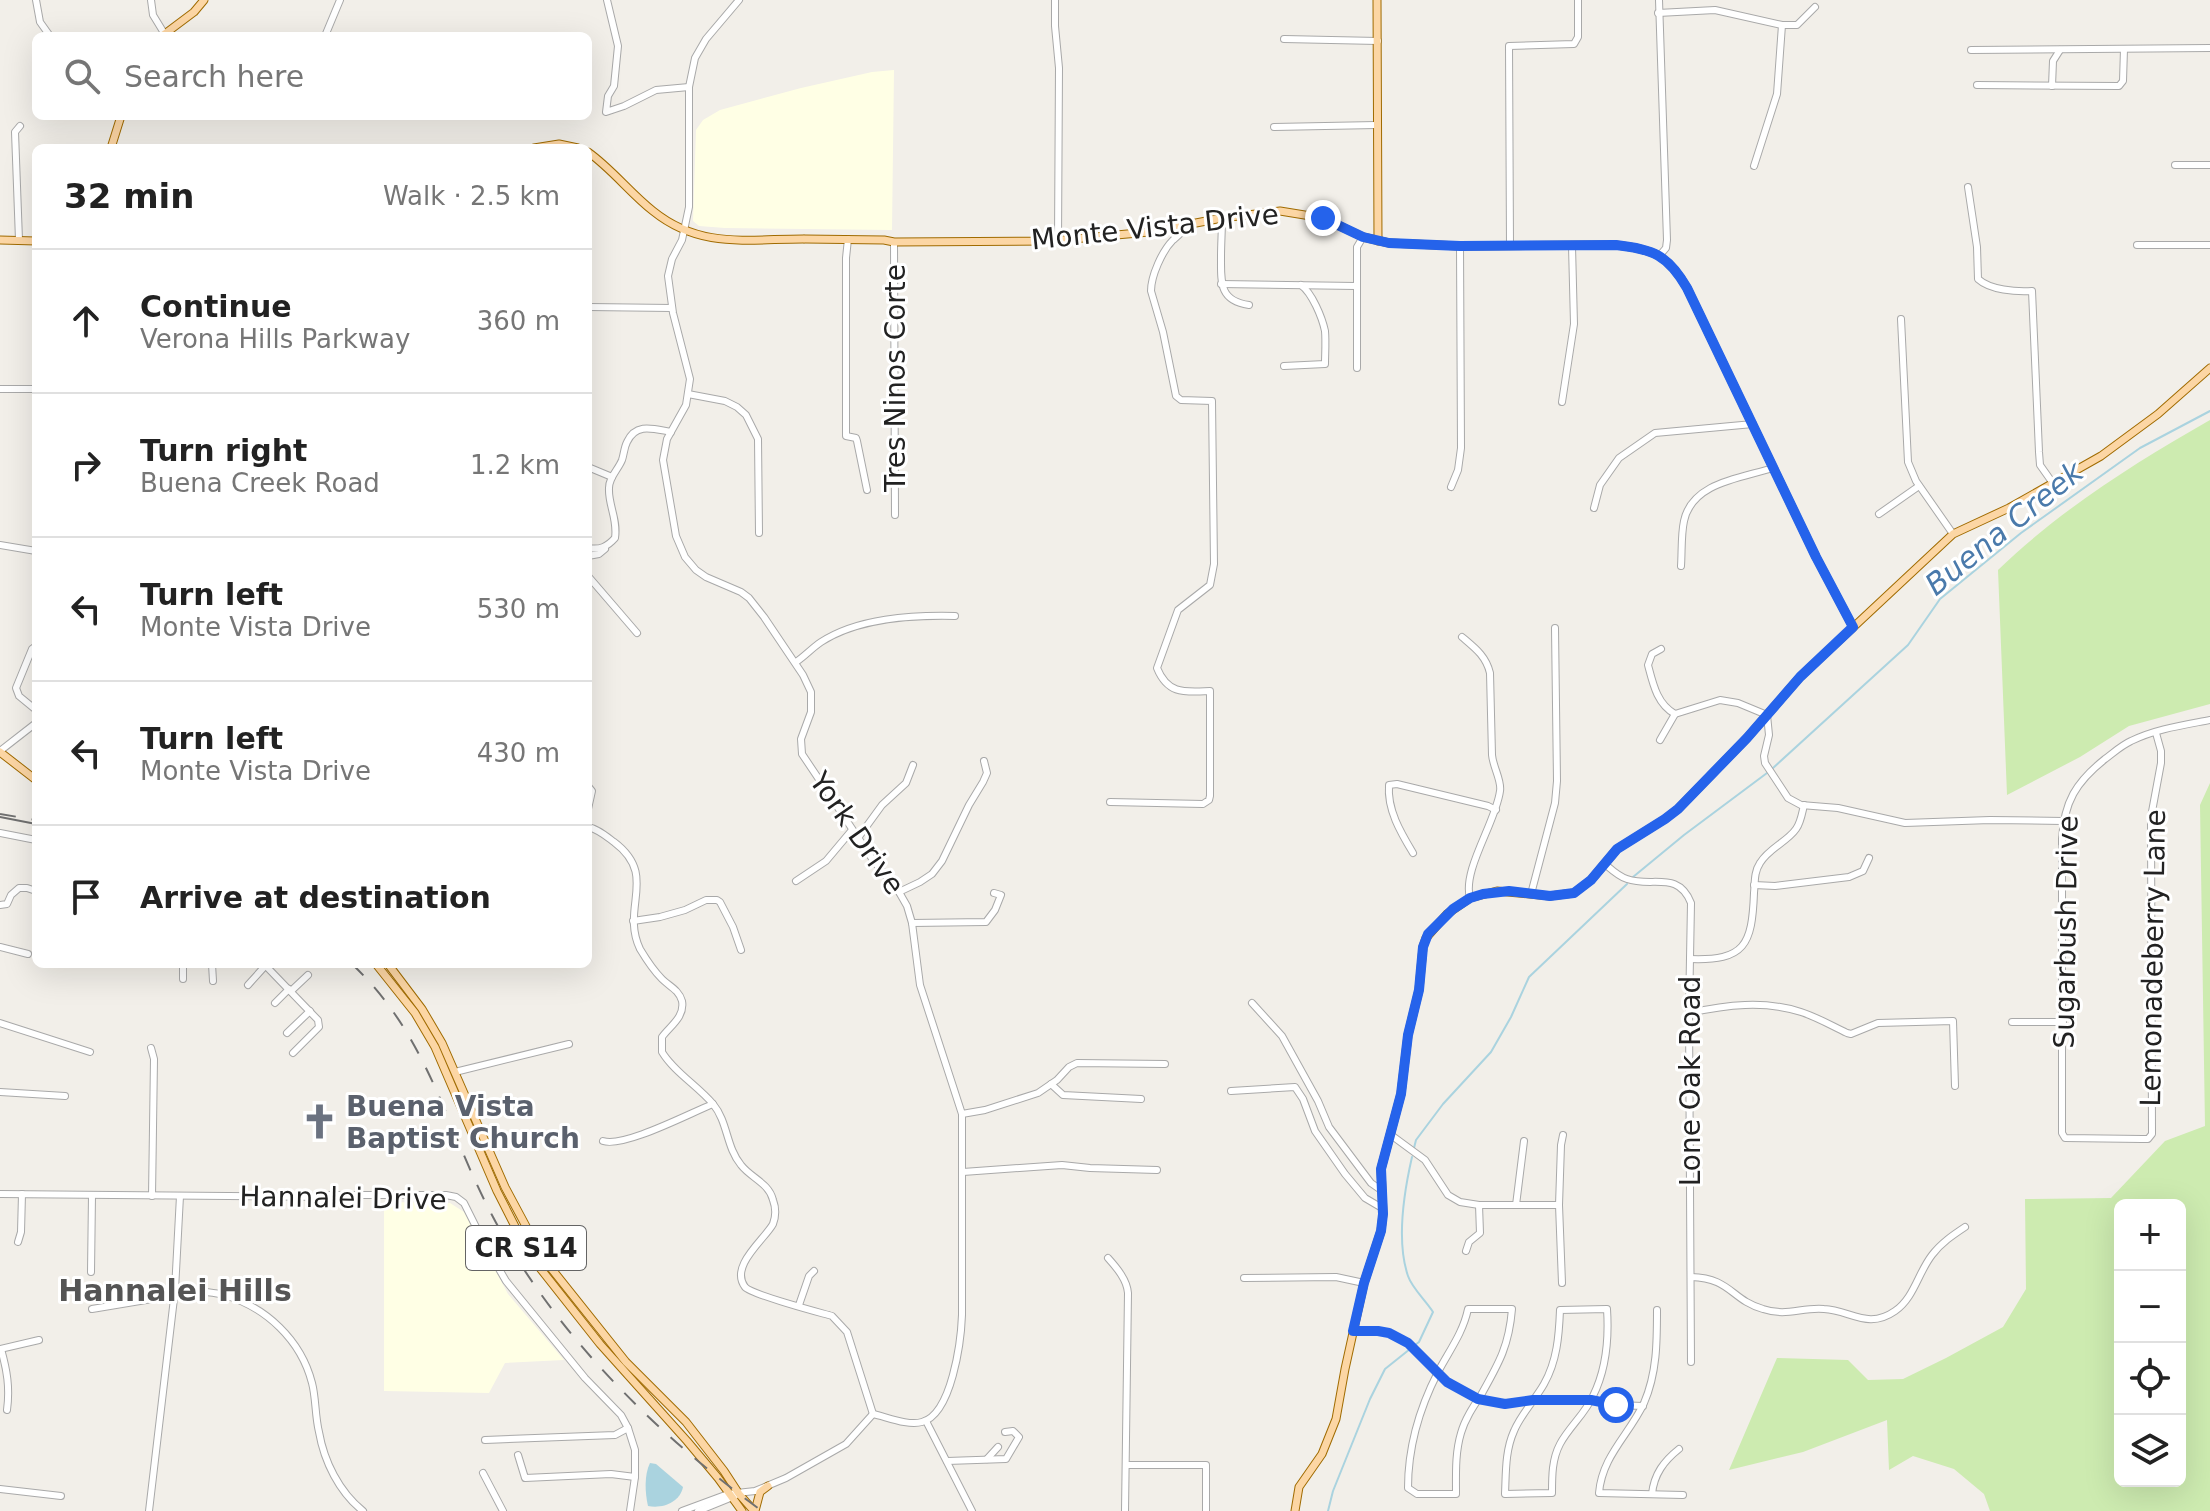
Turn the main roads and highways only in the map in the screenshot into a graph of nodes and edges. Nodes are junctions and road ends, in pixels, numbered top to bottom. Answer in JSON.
{"nodes":[{"id":1,"x":204,"y":0,"type":"edge"},
{"id":2,"x":1377,"y":0,"type":"edge"},
{"id":3,"x":167,"y":32,"type":"edge"},
{"id":4,"x":120,"y":120,"type":"edge"},
{"id":5,"x":112,"y":144,"type":"edge"},
{"id":6,"x":592,"y":155,"type":"edge"},
{"id":7,"x":0,"y":240,"type":"edge"},
{"id":8,"x":32,"y":241,"type":"edge"},
{"id":9,"x":1378,"y":241,"type":"junction"},
{"id":10,"x":2210,"y":368,"type":"edge"},
{"id":11,"x":1853,"y":627,"type":"junction"},
{"id":12,"x":0,"y":752,"type":"edge"},
{"id":13,"x":32,"y":777,"type":"edge"},
{"id":14,"x":379,"y":968,"type":"edge"},
{"id":15,"x":391,"y":968,"type":"edge"},
{"id":16,"x":768,"y":1486,"type":"road end"},
{"id":17,"x":733,"y":1495,"type":"junction"},
{"id":18,"x":742,"y":1511,"type":"edge"},
{"id":19,"x":755,"y":1511,"type":"edge"},
{"id":20,"x":1295,"y":1511,"type":"edge"}],
"edges":[{"from":1,"to":3,"type":"main road"},
{"from":2,"to":9,"type":"main road"},
{"from":4,"to":5,"type":"main road"},
{"from":6,"to":9,"type":"main road","name":"Monte Vista Drive"},
{"from":7,"to":8,"type":"main road"},
{"from":9,"to":11,"type":"main road","name":"Monte Vista Drive"},
{"from":10,"to":11,"type":"main road"},
{"from":11,"to":20,"type":"main road"},
{"from":12,"to":13,"type":"main road"},
{"from":14,"to":17,"type":"main road","number":"CR S14"},
{"from":15,"to":17,"type":"main road","number":"CR S14"},
{"from":16,"to":19,"type":"main road"},
{"from":17,"to":18,"type":"main road","number":"CR S14"},
{"from":17,"to":19,"type":"main road","number":"CR S14"}]}
